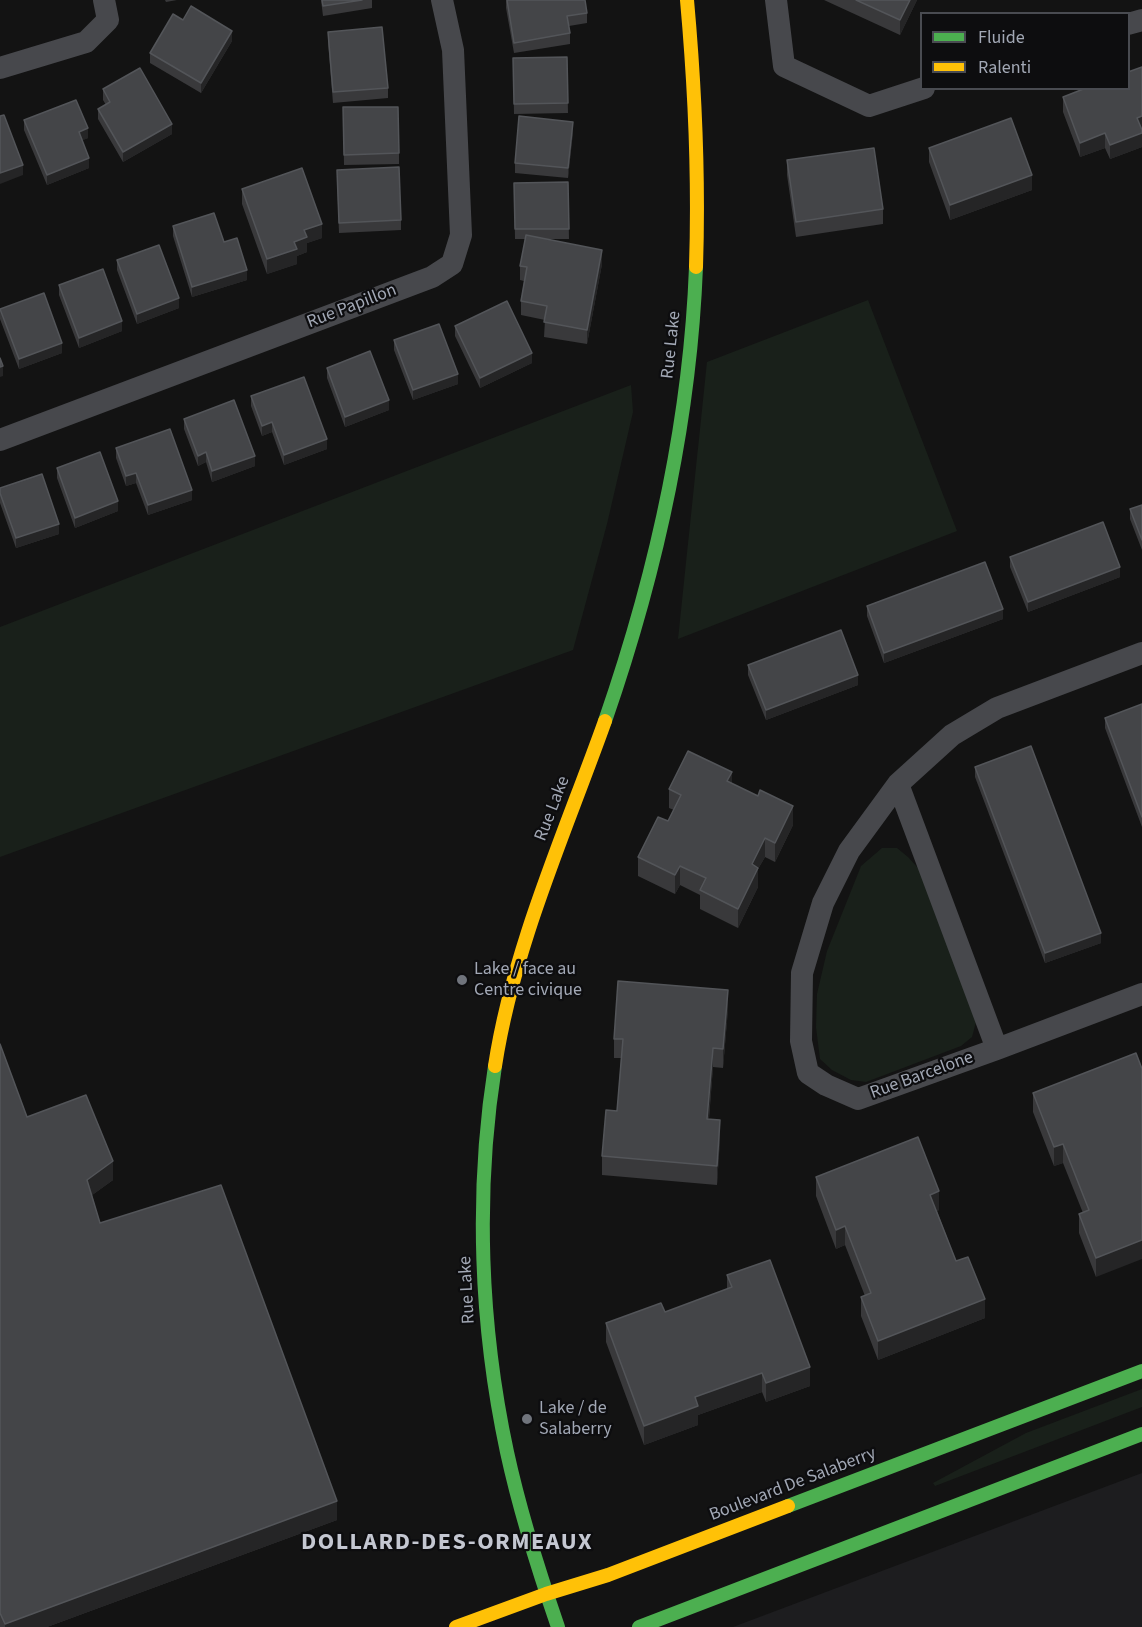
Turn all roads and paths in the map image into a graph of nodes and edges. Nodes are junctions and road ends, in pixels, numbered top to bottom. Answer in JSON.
{"nodes":[{"id":1,"x":104,"y":0,"type":"edge"},
{"id":2,"x":442,"y":0,"type":"edge"},
{"id":3,"x":687,"y":0,"type":"edge"},
{"id":4,"x":776,"y":0,"type":"edge"},
{"id":5,"x":0,"y":68,"type":"edge"},
{"id":6,"x":920,"y":89,"type":"edge"},
{"id":7,"x":0,"y":440,"type":"edge"},
{"id":8,"x":1142,"y":653,"type":"edge"},
{"id":9,"x":898,"y":784,"type":"junction"},
{"id":10,"x":1142,"y":993,"type":"edge"},
{"id":11,"x":997,"y":1049,"type":"junction"},
{"id":12,"x":1142,"y":1371,"type":"edge"},
{"id":13,"x":1142,"y":1434,"type":"edge"},
{"id":14,"x":546,"y":1594,"type":"junction"},
{"id":15,"x":456,"y":1627,"type":"edge"},
{"id":16,"x":558,"y":1627,"type":"edge"},
{"id":17,"x":639,"y":1627,"type":"edge"}],
"edges":[{"from":1,"to":5,"type":"street"},
{"from":2,"to":7,"type":"street","name":"Rue Papillon"},
{"from":3,"to":14,"type":"street","name":"Rue Lake"},
{"from":4,"to":6,"type":"street"},
{"from":8,"to":9,"type":"street","name":"Rue Barcelone"},
{"from":9,"to":11,"type":"street","name":"Rue Barcelone"},
{"from":9,"to":11,"type":"street","name":"Rue Barcelone"},
{"from":10,"to":11,"type":"street","name":"Rue Barcelone"},
{"from":12,"to":14,"type":"street","name":"Boulevard De Salaberry"},
{"from":13,"to":17,"type":"street"},
{"from":14,"to":15,"type":"street","name":"Boulevard De Salaberry"},
{"from":14,"to":16,"type":"street","name":"Rue Lake"}]}
